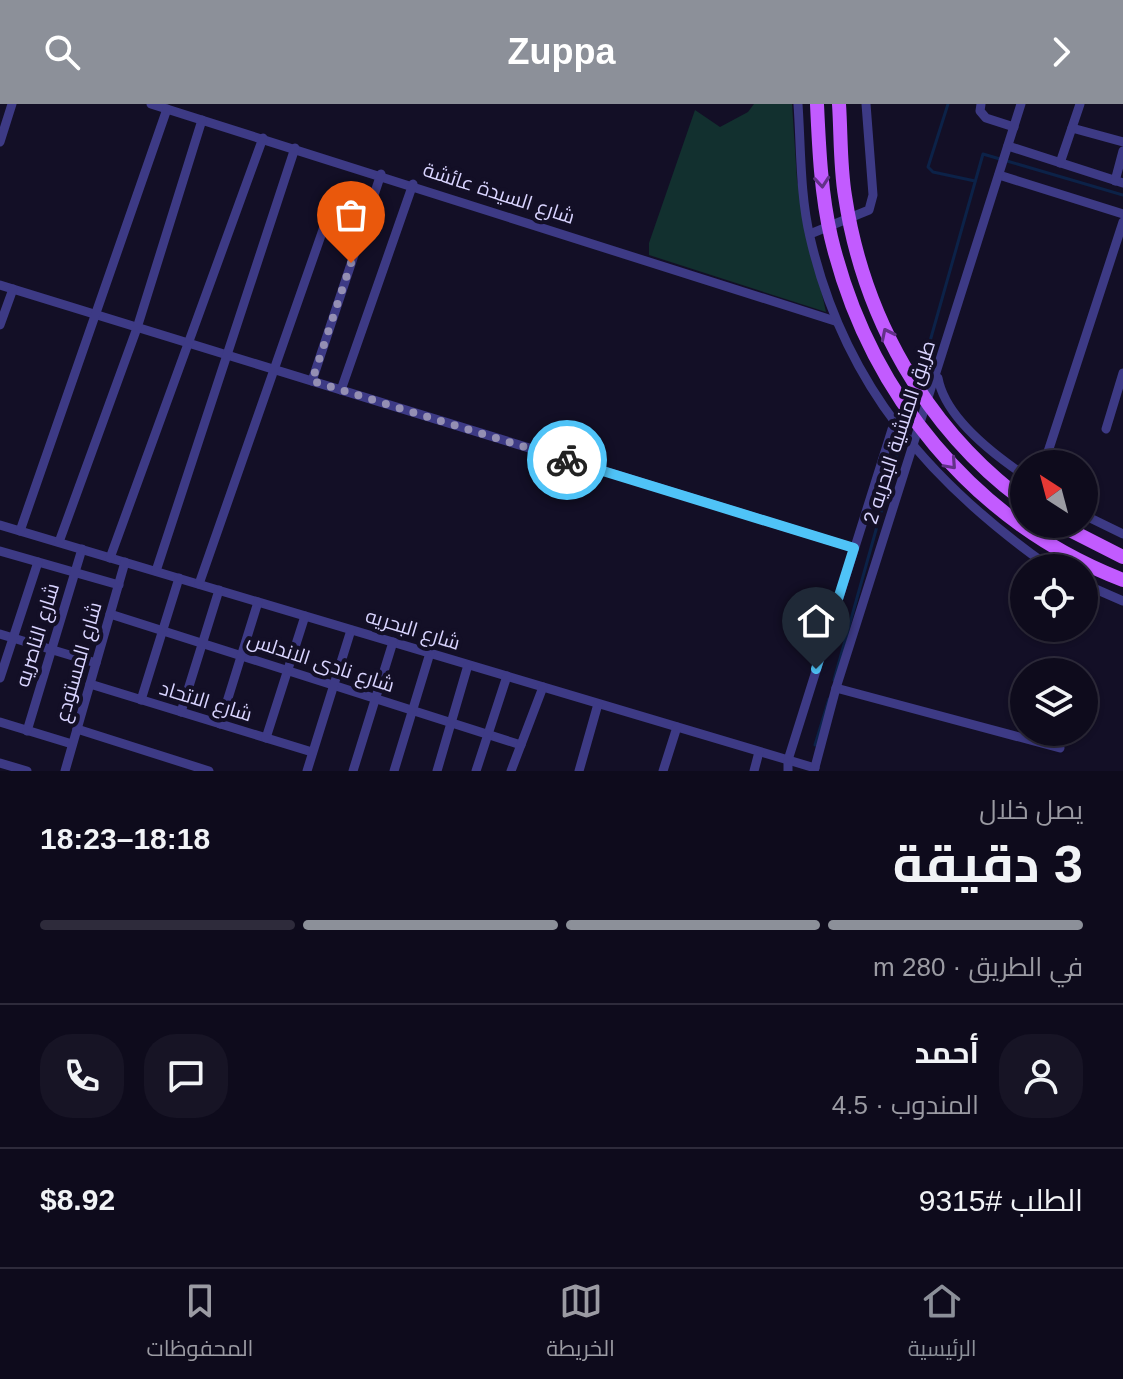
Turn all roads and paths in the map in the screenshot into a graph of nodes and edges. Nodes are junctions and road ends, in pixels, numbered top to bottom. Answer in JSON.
{"nodes":[{"id":1,"x":12,"y":104,"type":"edge"},
{"id":2,"x":151,"y":104,"type":"edge"},
{"id":3,"x":195,"y":104,"type":"edge"},
{"id":4,"x":798,"y":104,"type":"edge"},
{"id":5,"x":817,"y":104,"type":"edge"},
{"id":6,"x":839,"y":104,"type":"edge"},
{"id":7,"x":866,"y":104,"type":"edge"},
{"id":8,"x":981,"y":104,"type":"edge"},
{"id":9,"x":1021,"y":104,"type":"edge"},
{"id":10,"x":1080,"y":104,"type":"edge"},
{"id":11,"x":167,"y":109,"type":"junction"},
{"id":12,"x":191,"y":116,"type":"junction"},
{"id":13,"x":202,"y":120,"type":"junction"},
{"id":14,"x":1014,"y":127,"type":"junction"},
{"id":15,"x":1072,"y":128,"type":"junction"},
{"id":16,"x":263,"y":138,"type":"junction"},
{"id":17,"x":0,"y":142,"type":"edge"},
{"id":18,"x":1123,"y":142,"type":"edge"},
{"id":19,"x":1008,"y":146,"type":"junction"},
{"id":20,"x":295,"y":148,"type":"junction"},
{"id":21,"x":1123,"y":151,"type":"edge"},
{"id":22,"x":1060,"y":163,"type":"junction"},
{"id":23,"x":381,"y":174,"type":"junction"},
{"id":24,"x":999,"y":175,"type":"junction"},
{"id":25,"x":1119,"y":182,"type":"edge"},
{"id":26,"x":413,"y":184,"type":"junction"},
{"id":27,"x":1123,"y":214,"type":"edge"},
{"id":28,"x":1123,"y":222,"type":"edge"},
{"id":29,"x":325,"y":224,"type":"dead end"},
{"id":30,"x":810,"y":234,"type":"junction"},
{"id":31,"x":0,"y":285,"type":"edge"},
{"id":32,"x":13,"y":289,"type":"junction"},
{"id":33,"x":95,"y":315,"type":"junction"},
{"id":34,"x":835,"y":321,"type":"junction"},
{"id":35,"x":0,"y":325,"type":"edge"},
{"id":36,"x":137,"y":328,"type":"junction"},
{"id":37,"x":186,"y":343,"type":"junction"},
{"id":38,"x":227,"y":356,"type":"junction"},
{"id":39,"x":273,"y":369,"type":"junction"},
{"id":40,"x":937,"y":373,"type":"junction"},
{"id":41,"x":1123,"y":373,"type":"edge"},
{"id":42,"x":312,"y":381,"type":"junction"},
{"id":43,"x":341,"y":390,"type":"junction"},
{"id":44,"x":894,"y":423,"type":"junction"},
{"id":45,"x":1106,"y":429,"type":"dead end"},
{"id":46,"x":913,"y":448,"type":"junction"},
{"id":47,"x":1049,"y":450,"type":"edge"},
{"id":48,"x":1010,"y":463,"type":"edge"},
{"id":49,"x":1010,"y":490,"type":"edge"},
{"id":50,"x":1098,"y":522,"type":"edge"},
{"id":51,"x":0,"y":525,"type":"edge"},
{"id":52,"x":20,"y":531,"type":"junction"},
{"id":53,"x":1123,"y":534,"type":"edge"},
{"id":54,"x":1086,"y":538,"type":"edge"},
{"id":55,"x":59,"y":542,"type":"junction"},
{"id":56,"x":854,"y":548,"type":"junction"},
{"id":57,"x":82,"y":549,"type":"junction"},
{"id":58,"x":0,"y":552,"type":"edge"},
{"id":59,"x":1033,"y":554,"type":"edge"},
{"id":60,"x":1123,"y":557,"type":"edge"},
{"id":61,"x":110,"y":558,"type":"junction"},
{"id":62,"x":38,"y":562,"type":"junction"},
{"id":63,"x":125,"y":562,"type":"junction"},
{"id":64,"x":156,"y":571,"type":"junction"},
{"id":65,"x":75,"y":572,"type":"junction"},
{"id":66,"x":179,"y":578,"type":"junction"},
{"id":67,"x":1123,"y":580,"type":"edge"},
{"id":68,"x":199,"y":584,"type":"junction"},
{"id":69,"x":119,"y":585,"type":"junction"},
{"id":70,"x":219,"y":590,"type":"junction"},
{"id":71,"x":1098,"y":590,"type":"edge"},
{"id":72,"x":1123,"y":601,"type":"edge"},
{"id":73,"x":258,"y":602,"type":"junction"},
{"id":74,"x":110,"y":614,"type":"junction"},
{"id":75,"x":305,"y":616,"type":"junction"},
{"id":76,"x":351,"y":630,"type":"junction"},
{"id":77,"x":163,"y":631,"type":"junction"},
{"id":78,"x":0,"y":634,"type":"edge"},
{"id":79,"x":13,"y":638,"type":"junction"},
{"id":80,"x":393,"y":642,"type":"junction"},
{"id":81,"x":202,"y":644,"type":"junction"},
{"id":82,"x":51,"y":650,"type":"junction"},
{"id":83,"x":430,"y":653,"type":"junction"},
{"id":84,"x":242,"y":656,"type":"junction"},
{"id":85,"x":96,"y":663,"type":"junction"},
{"id":86,"x":468,"y":665,"type":"junction"},
{"id":87,"x":288,"y":671,"type":"junction"},
{"id":88,"x":507,"y":676,"type":"junction"},
{"id":89,"x":0,"y":678,"type":"edge"},
{"id":90,"x":90,"y":684,"type":"junction"},
{"id":91,"x":334,"y":685,"type":"junction"},
{"id":92,"x":543,"y":687,"type":"junction"},
{"id":93,"x":836,"y":688,"type":"junction"},
{"id":94,"x":375,"y":698,"type":"junction"},
{"id":95,"x":141,"y":700,"type":"junction"},
{"id":96,"x":598,"y":704,"type":"junction"},
{"id":97,"x":412,"y":710,"type":"junction"},
{"id":98,"x":181,"y":712,"type":"junction"},
{"id":99,"x":0,"y":722,"type":"edge"},
{"id":100,"x":451,"y":723,"type":"junction"},
{"id":101,"x":220,"y":724,"type":"junction"},
{"id":102,"x":677,"y":727,"type":"junction"},
{"id":103,"x":77,"y":729,"type":"junction"},
{"id":104,"x":27,"y":731,"type":"junction"},
{"id":105,"x":488,"y":734,"type":"junction"},
{"id":106,"x":266,"y":738,"type":"junction"},
{"id":107,"x":72,"y":744,"type":"junction"},
{"id":108,"x":521,"y":745,"type":"junction"},
{"id":109,"x":1060,"y":748,"type":"dead end"},
{"id":110,"x":312,"y":752,"type":"junction"},
{"id":111,"x":759,"y":752,"type":"junction"},
{"id":112,"x":0,"y":763,"type":"edge"},
{"id":113,"x":788,"y":766,"type":"edge"},
{"id":114,"x":815,"y":770,"type":"edge"},
{"id":115,"x":27,"y":771,"type":"edge"},
{"id":116,"x":65,"y":771,"type":"edge"},
{"id":117,"x":209,"y":771,"type":"edge"},
{"id":118,"x":308,"y":771,"type":"edge"},
{"id":119,"x":353,"y":771,"type":"edge"},
{"id":120,"x":394,"y":771,"type":"edge"},
{"id":121,"x":437,"y":771,"type":"edge"},
{"id":122,"x":476,"y":771,"type":"edge"},
{"id":123,"x":511,"y":771,"type":"edge"},
{"id":124,"x":579,"y":771,"type":"edge"},
{"id":125,"x":663,"y":771,"type":"edge"},
{"id":126,"x":754,"y":771,"type":"edge"}],
"edges":[{"from":1,"to":17,"type":"street"},
{"from":2,"to":11,"type":"street","name":"شارع السيدة عائشة"},
{"from":3,"to":12,"type":"street"},
{"from":4,"to":30,"type":"street"},
{"from":5,"to":67,"type":"main road","one_way":true,"bridge":true},
{"from":49,"to":6,"type":"main road","one_way":true,"bridge":true},
{"from":7,"to":30,"type":"street"},
{"from":8,"to":14,"type":"street"},
{"from":9,"to":14,"type":"street","name":"طريق المنشية البحريه 2"},
{"from":10,"to":15,"type":"street"},
{"from":11,"to":12,"type":"street","name":"شارع السيدة عائشة"},
{"from":11,"to":33,"type":"street"},
{"from":12,"to":13,"type":"street","name":"شارع السيدة عائشة"},
{"from":13,"to":16,"type":"street","name":"شارع السيدة عائشة"},
{"from":13,"to":36,"type":"street"},
{"from":14,"to":19,"type":"street","name":"طريق المنشية البحريه 2"},
{"from":15,"to":18,"type":"street"},
{"from":15,"to":22,"type":"street"},
{"from":16,"to":20,"type":"street","name":"شارع السيدة عائشة"},
{"from":16,"to":37,"type":"street"},
{"from":19,"to":22,"type":"street"},
{"from":19,"to":24,"type":"street","name":"طريق المنشية البحريه 2"},
{"from":20,"to":23,"type":"street","name":"شارع السيدة عائشة"},
{"from":20,"to":38,"type":"street"},
{"from":21,"to":25,"type":"street"},
{"from":22,"to":25,"type":"street"},
{"from":23,"to":26,"type":"street","name":"شارع السيدة عائشة"},
{"from":23,"to":42,"type":"street"},
{"from":24,"to":27,"type":"street"},
{"from":24,"to":40,"type":"street","name":"طريق المنشية البحريه 2"},
{"from":26,"to":34,"type":"street","name":"شارع السيدة عائشة"},
{"from":26,"to":43,"type":"street"},
{"from":28,"to":47,"type":"street"},
{"from":29,"to":39,"type":"street"},
{"from":30,"to":34,"type":"street"},
{"from":31,"to":32,"type":"street"},
{"from":32,"to":33,"type":"street"},
{"from":32,"to":35,"type":"street"},
{"from":33,"to":36,"type":"street"},
{"from":33,"to":52,"type":"street"},
{"from":34,"to":44,"type":"street"},
{"from":36,"to":37,"type":"street"},
{"from":36,"to":55,"type":"street"},
{"from":37,"to":38,"type":"street"},
{"from":37,"to":61,"type":"street"},
{"from":38,"to":39,"type":"street"},
{"from":38,"to":64,"type":"street"},
{"from":39,"to":42,"type":"street"},
{"from":39,"to":68,"type":"street"},
{"from":40,"to":46,"type":"street","name":"طريق المنشية البحريه 2"},
{"from":40,"to":48,"type":"street"},
{"from":41,"to":45,"type":"street"},
{"from":42,"to":43,"type":"street"},
{"from":43,"to":56,"type":"street"},
{"from":44,"to":46,"type":"street"},
{"from":44,"to":56,"type":"street"},
{"from":46,"to":59,"type":"street"},
{"from":46,"to":93,"type":"street","name":"طريق المنشية البحريه 2"},
{"from":50,"to":53,"type":"street"},
{"from":51,"to":52,"type":"street","name":"شارع البحريه"},
{"from":52,"to":55,"type":"street","name":"شارع البحريه"},
{"from":54,"to":60,"type":"main road"},
{"from":55,"to":57,"type":"street","name":"شارع البحريه"},
{"from":56,"to":113,"type":"street"},
{"from":57,"to":61,"type":"street","name":"شارع البحريه"},
{"from":57,"to":65,"type":"street","name":"شارع الناصريه"},
{"from":58,"to":62,"type":"street"},
{"from":61,"to":63,"type":"street","name":"شارع البحريه"},
{"from":62,"to":65,"type":"street"},
{"from":62,"to":79,"type":"street"},
{"from":63,"to":64,"type":"street","name":"شارع البحريه"},
{"from":63,"to":69,"type":"street","name":"شارع المستودع"},
{"from":64,"to":66,"type":"street","name":"شارع البحريه"},
{"from":65,"to":69,"type":"street"},
{"from":65,"to":82,"type":"street","name":"شارع الناصريه"},
{"from":66,"to":68,"type":"street","name":"شارع البحريه"},
{"from":66,"to":77,"type":"street"},
{"from":68,"to":70,"type":"street","name":"شارع البحريه"},
{"from":69,"to":74,"type":"street","name":"شارع المستودع"},
{"from":70,"to":73,"type":"street","name":"شارع البحريه"},
{"from":70,"to":81,"type":"street"},
{"from":71,"to":72,"type":"street"},
{"from":73,"to":75,"type":"street","name":"شارع البحريه"},
{"from":73,"to":84,"type":"street"},
{"from":74,"to":77,"type":"street","name":"شارع نادى الاندلس"},
{"from":74,"to":85,"type":"street","name":"شارع المستودع"},
{"from":75,"to":76,"type":"street","name":"شارع البحريه"},
{"from":75,"to":87,"type":"street"},
{"from":76,"to":80,"type":"street","name":"شارع البحريه"},
{"from":76,"to":91,"type":"street"},
{"from":77,"to":81,"type":"street","name":"شارع نادى الاندلس"},
{"from":77,"to":95,"type":"street"},
{"from":78,"to":79,"type":"street"},
{"from":79,"to":82,"type":"street"},
{"from":79,"to":89,"type":"street"},
{"from":80,"to":83,"type":"street","name":"شارع البحريه"},
{"from":80,"to":94,"type":"street"},
{"from":81,"to":84,"type":"street","name":"شارع نادى الاندلس"},
{"from":81,"to":98,"type":"street"},
{"from":82,"to":85,"type":"street"},
{"from":82,"to":104,"type":"street","name":"شارع الناصريه"},
{"from":83,"to":86,"type":"street","name":"شارع البحريه"},
{"from":83,"to":97,"type":"street"},
{"from":84,"to":87,"type":"street","name":"شارع نادى الاندلس"},
{"from":84,"to":101,"type":"street"},
{"from":85,"to":90,"type":"street","name":"شارع المستودع"},
{"from":86,"to":88,"type":"street","name":"شارع البحريه"},
{"from":86,"to":100,"type":"street"},
{"from":87,"to":91,"type":"street","name":"شارع نادى الاندلس"},
{"from":87,"to":106,"type":"street"},
{"from":88,"to":92,"type":"street","name":"شارع البحريه"},
{"from":88,"to":105,"type":"street"},
{"from":90,"to":95,"type":"street","name":"شارع الاتحاد"},
{"from":90,"to":103,"type":"street","name":"شارع المستودع"},
{"from":91,"to":94,"type":"street","name":"شارع نادى الاندلس"},
{"from":91,"to":110,"type":"street"},
{"from":92,"to":96,"type":"street","name":"شارع البحريه"},
{"from":92,"to":108,"type":"street"},
{"from":93,"to":109,"type":"street"},
{"from":93,"to":114,"type":"street","name":"طريق المنشية البحريه 2"},
{"from":94,"to":97,"type":"street","name":"شارع نادى الاندلس"},
{"from":94,"to":119,"type":"street"},
{"from":95,"to":98,"type":"street","name":"شارع الاتحاد"},
{"from":96,"to":102,"type":"street","name":"شارع البحريه"},
{"from":96,"to":124,"type":"street"},
{"from":97,"to":100,"type":"street","name":"شارع نادى الاندلس"},
{"from":97,"to":120,"type":"street"},
{"from":98,"to":101,"type":"street","name":"شارع الاتحاد"},
{"from":99,"to":104,"type":"street"},
{"from":100,"to":105,"type":"street","name":"شارع نادى الاندلس"},
{"from":100,"to":121,"type":"street"},
{"from":101,"to":106,"type":"street","name":"شارع الاتحاد"},
{"from":102,"to":111,"type":"street","name":"شارع البحريه"},
{"from":102,"to":125,"type":"street"},
{"from":103,"to":107,"type":"street","name":"شارع المستودع"},
{"from":103,"to":117,"type":"street"},
{"from":104,"to":107,"type":"street"},
{"from":105,"to":108,"type":"street","name":"شارع نادى الاندلس"},
{"from":105,"to":122,"type":"street"},
{"from":106,"to":110,"type":"street","name":"شارع الاتحاد"},
{"from":107,"to":116,"type":"street","name":"شارع المستودع"},
{"from":108,"to":123,"type":"street"},
{"from":110,"to":118,"type":"street"},
{"from":111,"to":113,"type":"street","name":"شارع البحريه"},
{"from":111,"to":126,"type":"street"},
{"from":112,"to":115,"type":"street"},
{"from":113,"to":114,"type":"street","name":"شارع البحريه"}]}
